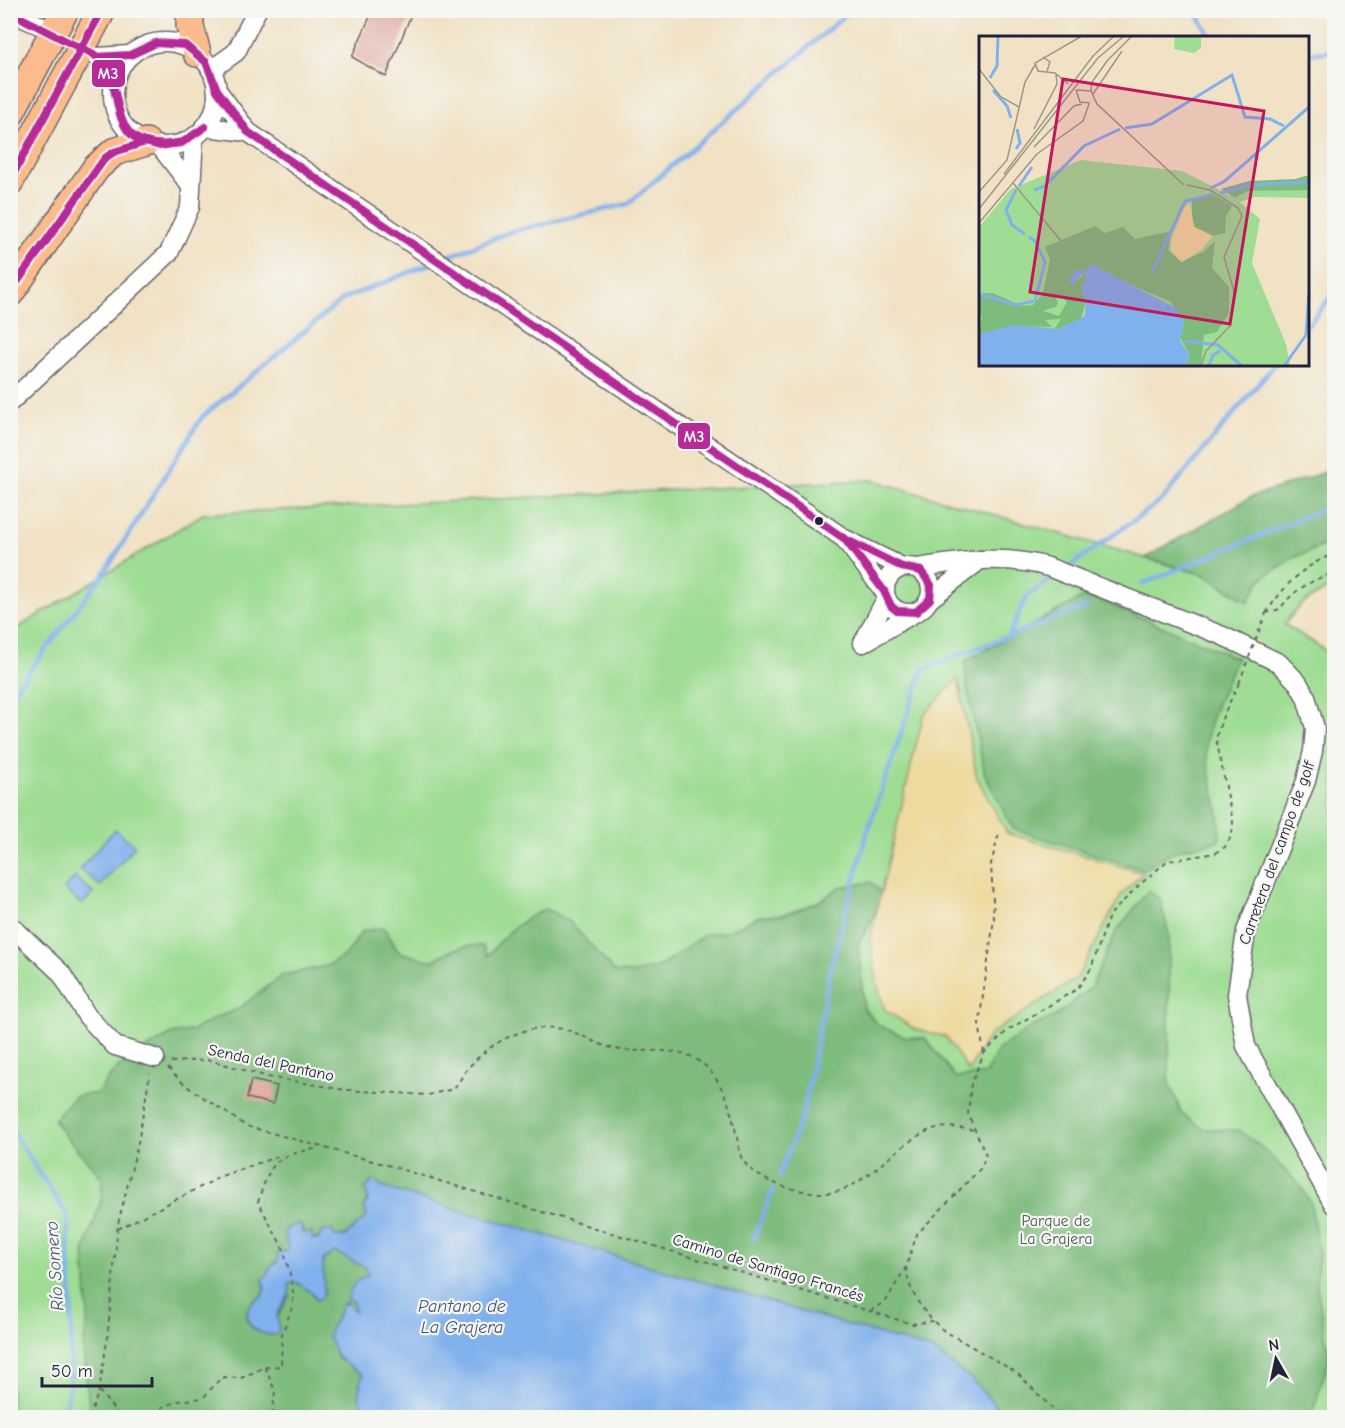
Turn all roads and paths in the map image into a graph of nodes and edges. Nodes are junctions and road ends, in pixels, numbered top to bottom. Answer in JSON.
{"nodes":[{"id":1,"x":65,"y":10,"type":"edge"},
{"id":2,"x":102,"y":10,"type":"edge"},
{"id":3,"x":190,"y":10,"type":"edge"},
{"id":4,"x":256,"y":10,"type":"edge"},
{"id":5,"x":11,"y":13,"type":"edge"},
{"id":6,"x":39,"y":25,"type":"dead end"},
{"id":7,"x":130,"y":55,"type":"junction"},
{"id":8,"x":204,"y":61,"type":"junction"},
{"id":9,"x":114,"y":81,"type":"junction"},
{"id":10,"x":217,"y":90,"type":"junction"},
{"id":11,"x":10,"y":114,"type":"edge"},
{"id":12,"x":200,"y":132,"type":"junction"},
{"id":13,"x":248,"y":132,"type":"junction"},
{"id":14,"x":153,"y":144,"type":"junction"},
{"id":15,"x":10,"y":181,"type":"edge"},
{"id":16,"x":190,"y":185,"type":"junction"},
{"id":17,"x":10,"y":293,"type":"edge"},
{"id":18,"x":10,"y":402,"type":"edge"},
{"id":19,"x":845,"y":539,"type":"junction"},
{"id":20,"x":1335,"y":554,"type":"edge"},
{"id":21,"x":981,"y":559,"type":"junction"},
{"id":22,"x":909,"y":568,"type":"junction"},
{"id":23,"x":1335,"y":573,"type":"edge"},
{"id":24,"x":885,"y":595,"type":"junction"},
{"id":25,"x":930,"y":599,"type":"junction"},
{"id":26,"x":916,"y":612,"type":"junction"},
{"id":27,"x":1266,"y":613,"type":"junction"},
{"id":28,"x":999,"y":832,"type":"dead end"},
{"id":29,"x":10,"y":925,"type":"edge"},
{"id":30,"x":984,"y":1053,"type":"junction"},
{"id":31,"x":159,"y":1061,"type":"junction"},
{"id":32,"x":975,"y":1130,"type":"junction"},
{"id":33,"x":322,"y":1148,"type":"junction"},
{"id":34,"x":284,"y":1155,"type":"junction"},
{"id":35,"x":1335,"y":1204,"type":"edge"},
{"id":36,"x":118,"y":1229,"type":"junction"},
{"id":37,"x":906,"y":1267,"type":"junction"},
{"id":38,"x":870,"y":1311,"type":"junction"},
{"id":39,"x":933,"y":1321,"type":"junction"},
{"id":40,"x":265,"y":1367,"type":"junction"},
{"id":41,"x":99,"y":1390,"type":"junction"},
{"id":42,"x":89,"y":1418,"type":"edge"},
{"id":43,"x":121,"y":1418,"type":"edge"},
{"id":44,"x":136,"y":1418,"type":"edge"},
{"id":45,"x":272,"y":1418,"type":"edge"},
{"id":46,"x":1062,"y":1418,"type":"edge"}],
"edges":[{"from":1,"to":11,"type":"highway"},
{"from":2,"to":15,"type":"highway"},
{"from":3,"to":8,"type":"highway"},
{"from":4,"to":8,"type":"street"},
{"from":5,"to":6,"type":"street"},
{"from":7,"to":8,"type":"street"},
{"from":7,"to":9,"type":"street"},
{"from":7,"to":9,"type":"street"},
{"from":8,"to":10,"type":"street"},
{"from":9,"to":14,"type":"street"},
{"from":10,"to":12,"type":"street"},
{"from":10,"to":13,"type":"street"},
{"from":12,"to":13,"type":"street"},
{"from":12,"to":14,"type":"street"},
{"from":12,"to":16,"type":"street"},
{"from":13,"to":19,"type":"street"},
{"from":14,"to":16,"type":"street"},
{"from":14,"to":17,"type":"highway"},
{"from":16,"to":18,"type":"street"},
{"from":19,"to":22,"type":"street"},
{"from":19,"to":24,"type":"street"},
{"from":20,"to":27,"type":"path","name":"Camino de Santiago Francés"},
{"from":21,"to":22,"type":"street","name":"Carretera del campo de golf"},
{"from":21,"to":25,"type":"street"},
{"from":21,"to":35,"type":"street","name":"Carretera del campo de golf"},
{"from":22,"to":24,"type":"street"},
{"from":22,"to":25,"type":"street"},
{"from":23,"to":27,"type":"path"},
{"from":24,"to":26,"type":"street"},
{"from":24,"to":26,"type":"street"},
{"from":25,"to":26,"type":"street"},
{"from":27,"to":30,"type":"path","name":"Camino de Santiago Francés","bridge":true},
{"from":28,"to":30,"type":"path"},
{"from":29,"to":31,"type":"street"},
{"from":30,"to":32,"type":"path","name":"Camino de Santiago Francés"},
{"from":31,"to":32,"type":"path","name":"Senda del Pantano"},
{"from":31,"to":33,"type":"path"},
{"from":31,"to":36,"type":"path"},
{"from":32,"to":37,"type":"path","name":"Camino de Santiago Francés"},
{"from":33,"to":34,"type":"path","name":"Camino de Santiago Francés"},
{"from":33,"to":38,"type":"path","name":"Camino de Santiago Francés"},
{"from":34,"to":36,"type":"path","name":"Camino de Santiago Francés"},
{"from":34,"to":40,"type":"path"},
{"from":36,"to":41,"type":"path"},
{"from":37,"to":38,"type":"path","name":"Camino de Santiago Francés"},
{"from":37,"to":39,"type":"path"},
{"from":38,"to":39,"type":"path"},
{"from":39,"to":46,"type":"path"},
{"from":40,"to":44,"type":"path"},
{"from":40,"to":45,"type":"path"},
{"from":41,"to":42,"type":"path"},
{"from":41,"to":43,"type":"path"}]}
